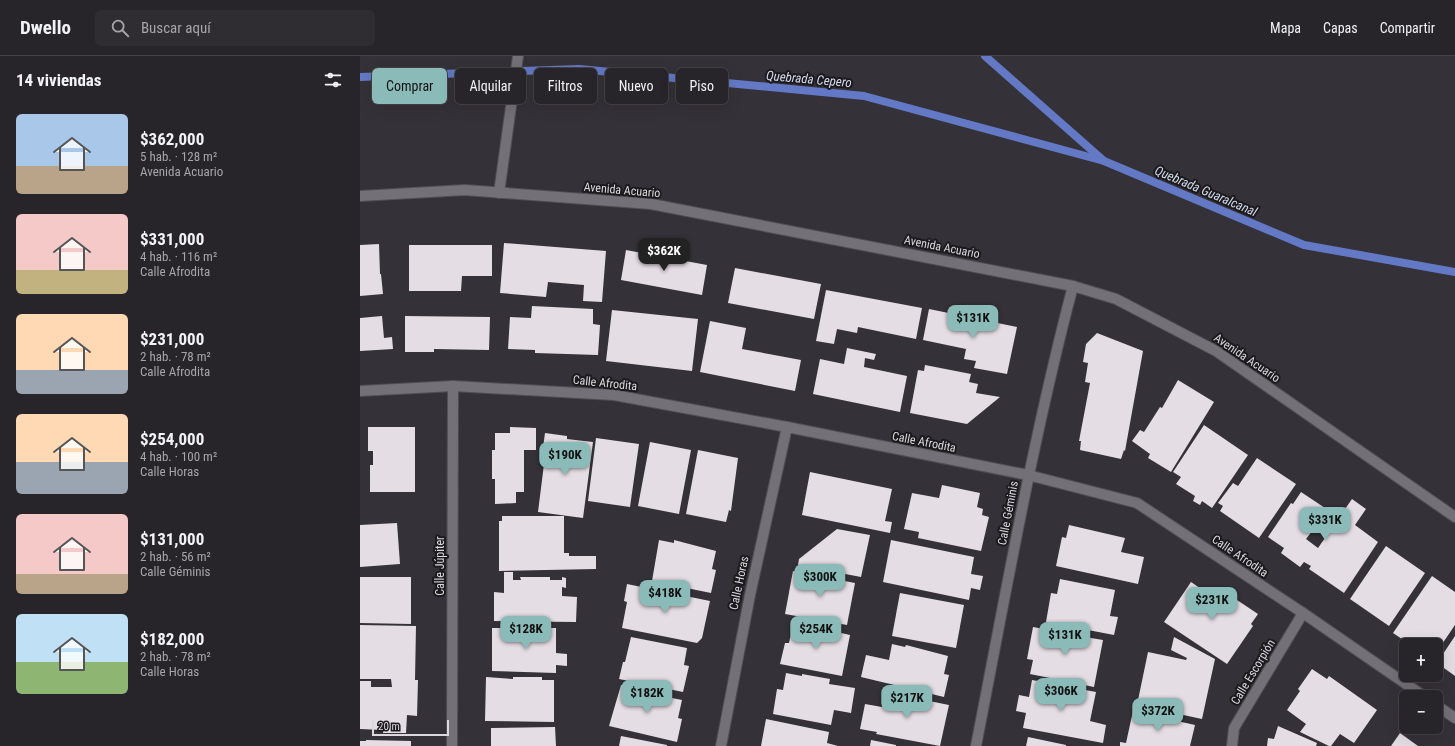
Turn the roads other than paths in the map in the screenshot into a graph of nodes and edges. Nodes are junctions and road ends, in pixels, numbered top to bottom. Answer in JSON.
{"nodes":[{"id":1,"x":518,"y":56,"type":"edge"},
{"id":2,"x":499,"y":193,"type":"junction"},
{"id":3,"x":360,"y":196,"type":"edge"},
{"id":4,"x":1073,"y":286,"type":"junction"},
{"id":5,"x":453,"y":386,"type":"junction"},
{"id":6,"x":360,"y":391,"type":"edge"},
{"id":7,"x":787,"y":427,"type":"junction"},
{"id":8,"x":1028,"y":476,"type":"junction"},
{"id":9,"x":1455,"y":517,"type":"edge"},
{"id":10,"x":1303,"y":613,"type":"junction"},
{"id":11,"x":1415,"y":690,"type":"edge"},
{"id":12,"x":1443,"y":709,"type":"edge"},
{"id":13,"x":1455,"y":718,"type":"edge"},
{"id":14,"x":452,"y":746,"type":"edge"},
{"id":15,"x":721,"y":746,"type":"edge"},
{"id":16,"x":976,"y":746,"type":"edge"},
{"id":17,"x":1232,"y":746,"type":"edge"}],
"edges":[{"from":1,"to":2,"type":"street"},
{"from":2,"to":3,"type":"street","name":"Avenida Acuario"},
{"from":2,"to":4,"type":"street","name":"Avenida Acuario"},
{"from":4,"to":8,"type":"street","name":"Calle Géminis"},
{"from":4,"to":9,"type":"street","name":"Avenida Acuario"},
{"from":5,"to":6,"type":"street","name":"Calle Afrodita"},
{"from":5,"to":7,"type":"street","name":"Calle Afrodita"},
{"from":5,"to":14,"type":"street","name":"Calle Júpiter"},
{"from":7,"to":8,"type":"street","name":"Calle Afrodita"},
{"from":7,"to":15,"type":"street","name":"Calle Horas"},
{"from":8,"to":10,"type":"street","name":"Calle Afrodita"},
{"from":8,"to":16,"type":"street","name":"Calle Géminis"},
{"from":10,"to":11,"type":"street","name":"Calle Afrodita"},
{"from":10,"to":17,"type":"street","name":"Calle Escorpión"},
{"from":12,"to":13,"type":"street"}]}
